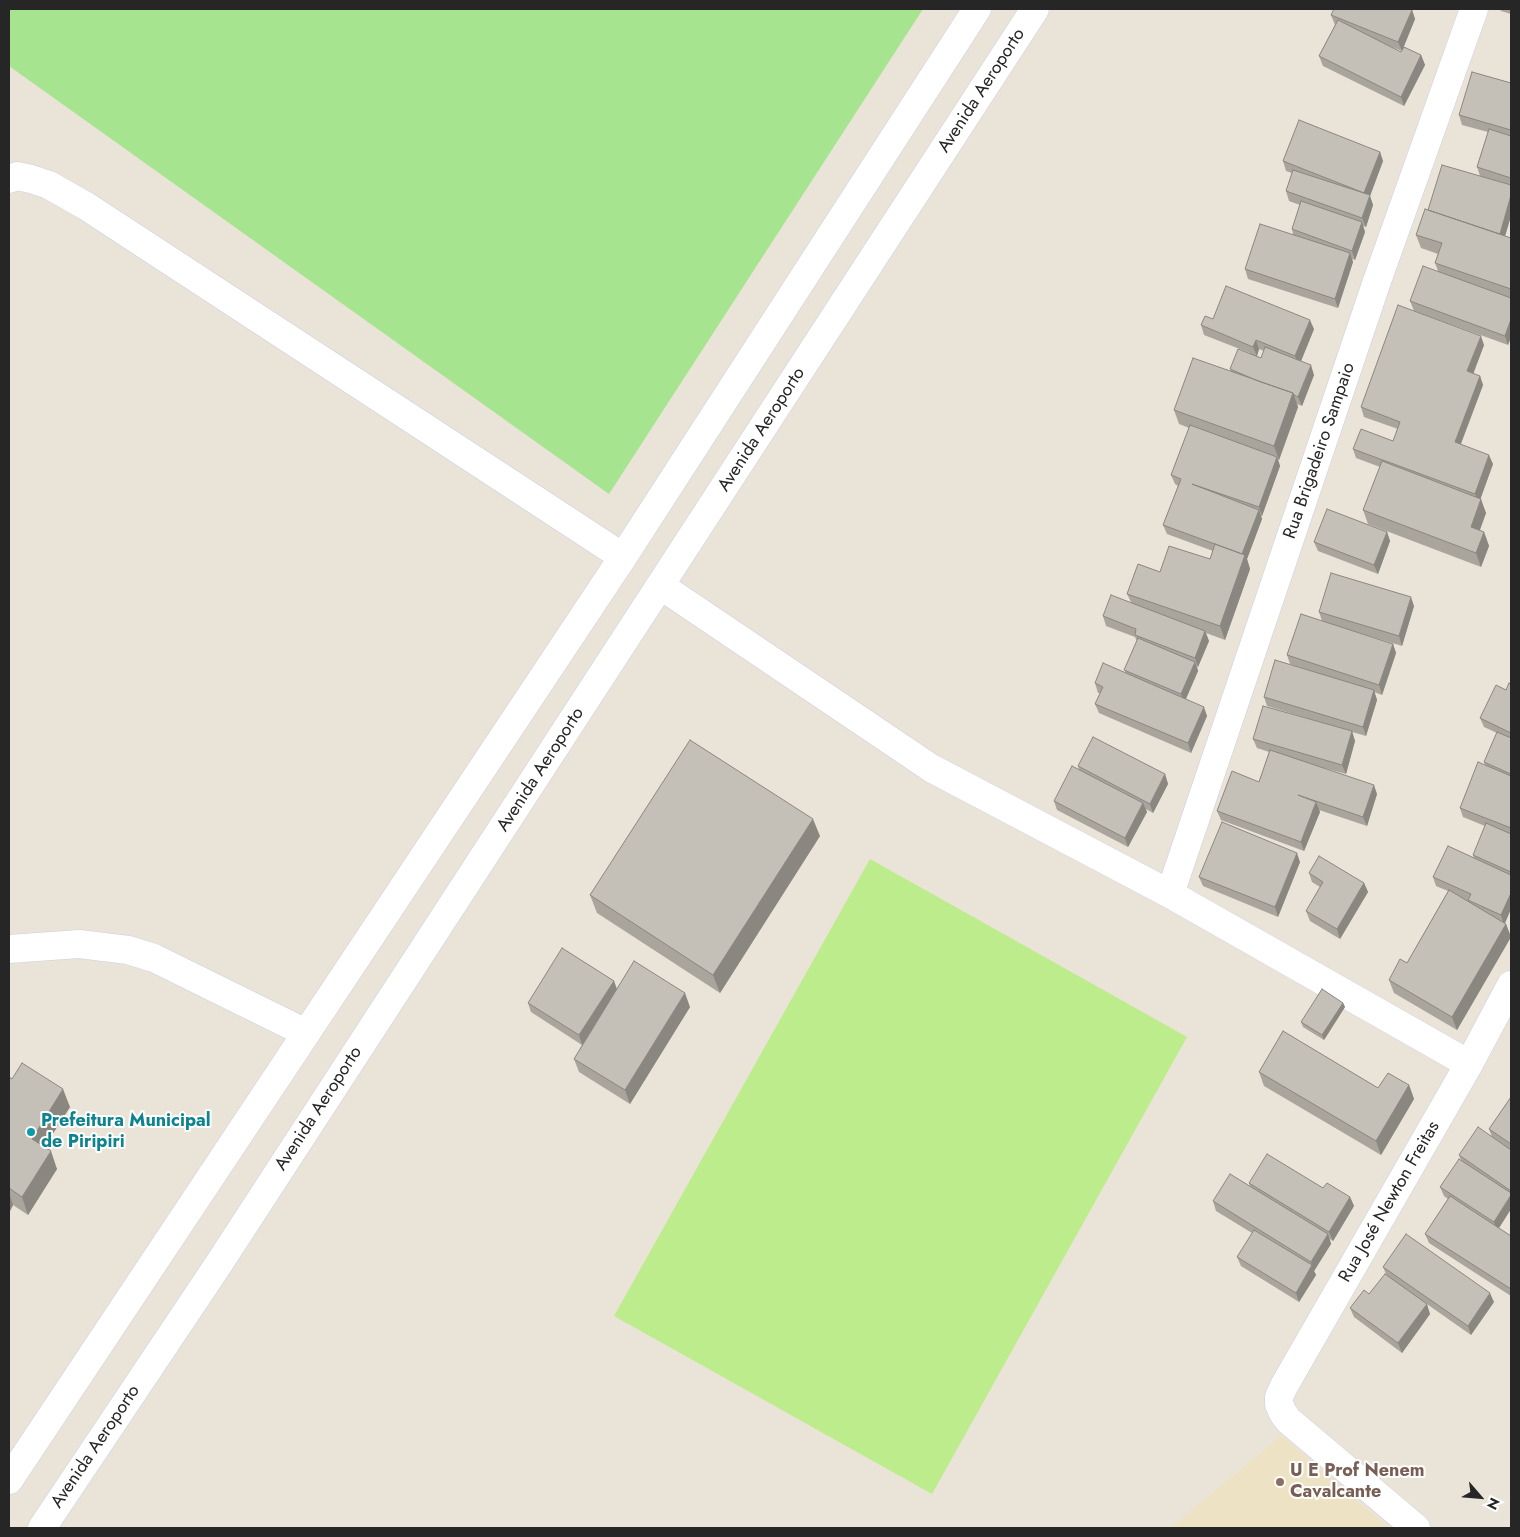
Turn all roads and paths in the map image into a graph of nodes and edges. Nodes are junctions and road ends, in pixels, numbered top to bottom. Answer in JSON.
{"nodes":[{"id":1,"x":977,"y":9,"type":"edge"},
{"id":2,"x":1035,"y":9,"type":"edge"},
{"id":3,"x":1474,"y":9,"type":"edge"},
{"id":4,"x":9,"y":179,"type":"edge"},
{"id":5,"x":623,"y":557,"type":"junction"},
{"id":6,"x":661,"y":586,"type":"junction"},
{"id":7,"x":1170,"y":894,"type":"junction"},
{"id":8,"x":9,"y":949,"type":"edge"},
{"id":9,"x":1511,"y":985,"type":"edge"},
{"id":10,"x":306,"y":1034,"type":"junction"},
{"id":11,"x":1470,"y":1064,"type":"junction"},
{"id":12,"x":9,"y":1480,"type":"edge"},
{"id":13,"x":42,"y":1528,"type":"edge"},
{"id":14,"x":1416,"y":1528,"type":"edge"}],
"edges":[{"from":1,"to":5,"type":"street"},
{"from":2,"to":6,"type":"street","name":"Avenida Aeroporto"},
{"from":3,"to":7,"type":"street","name":"Rua Brigadeiro Sampaio"},
{"from":4,"to":5,"type":"street"},
{"from":5,"to":10,"type":"street"},
{"from":6,"to":7,"type":"street"},
{"from":6,"to":13,"type":"street","name":"Avenida Aeroporto"},
{"from":7,"to":11,"type":"street"},
{"from":8,"to":10,"type":"street"},
{"from":9,"to":11,"type":"street","name":"Rua José Newton Freitas"},
{"from":10,"to":12,"type":"street"},
{"from":11,"to":14,"type":"street","name":"Rua José Newton Freitas"}]}
